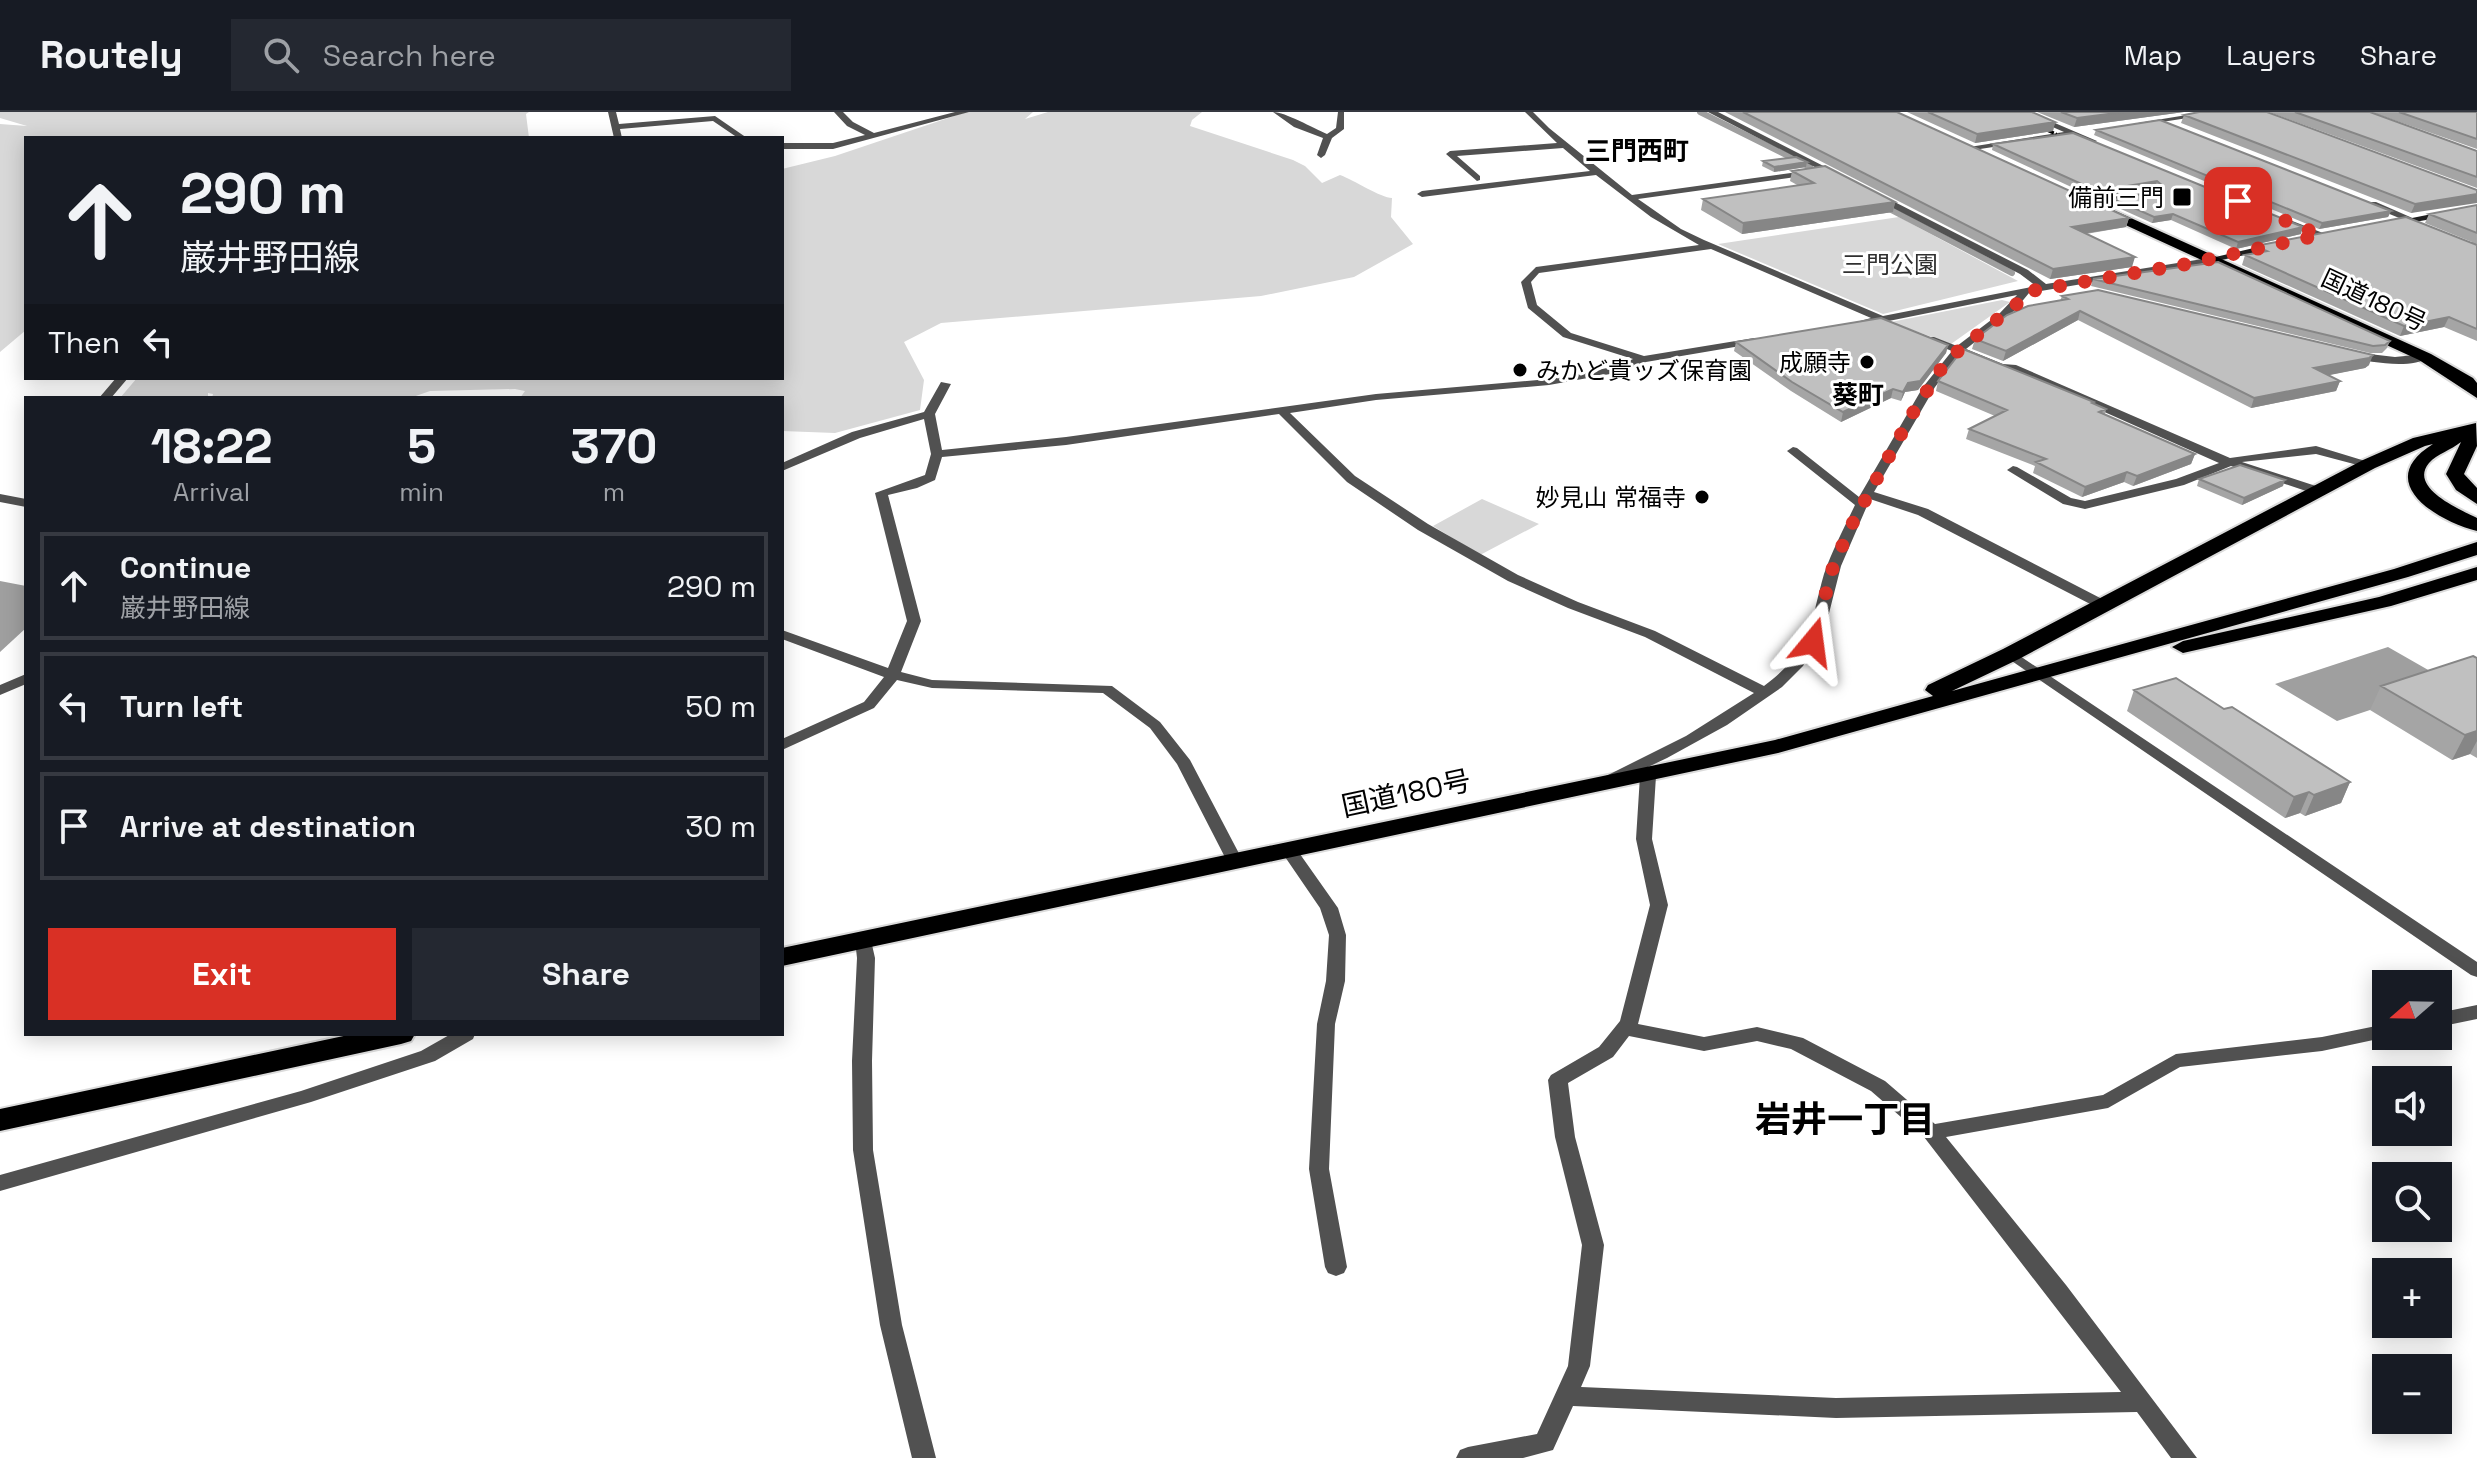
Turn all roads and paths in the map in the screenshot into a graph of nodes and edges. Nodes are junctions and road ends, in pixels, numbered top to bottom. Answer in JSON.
{"nodes":[{"id":1,"x":612,"y":112,"type":"edge"},
{"id":2,"x":838,"y":112,"type":"edge"},
{"id":3,"x":965,"y":112,"type":"edge"},
{"id":4,"x":1277,"y":112,"type":"edge"},
{"id":5,"x":1342,"y":112,"type":"edge"},
{"id":6,"x":1529,"y":112,"type":"edge"},
{"id":7,"x":1712,"y":112,"type":"edge"},
{"id":8,"x":2022,"y":112,"type":"edge"},
{"id":9,"x":2223,"y":112,"type":"edge"},
{"id":10,"x":2160,"y":121,"type":"junction"},
{"id":11,"x":2131,"y":125,"type":"edge"},
{"id":12,"x":617,"y":127,"type":"junction"},
{"id":13,"x":2175,"y":127,"type":"edge"},
{"id":14,"x":2102,"y":129,"type":"edge"},
{"id":15,"x":2073,"y":133,"type":"junction"},
{"id":16,"x":618,"y":136,"type":"edge"},
{"id":17,"x":740,"y":136,"type":"edge"},
{"id":18,"x":873,"y":136,"type":"junction"},
{"id":19,"x":1328,"y":137,"type":"junction"},
{"id":20,"x":1952,"y":141,"type":"edge"},
{"id":21,"x":1566,"y":145,"type":"junction"},
{"id":22,"x":2102,"y":145,"type":"edge"},
{"id":23,"x":784,"y":146,"type":"edge"},
{"id":24,"x":1967,"y":148,"type":"junction"},
{"id":25,"x":1321,"y":155,"type":"dead end"},
{"id":26,"x":1994,"y":160,"type":"edge"},
{"id":27,"x":1827,"y":170,"type":"junction"},
{"id":28,"x":1600,"y":172,"type":"junction"},
{"id":29,"x":1477,"y":178,"type":"dead end"},
{"id":30,"x":1851,"y":183,"type":"edge"},
{"id":31,"x":1863,"y":189,"type":"edge"},
{"id":32,"x":1422,"y":194,"type":"dead end"},
{"id":33,"x":2141,"y":195,"type":"edge"},
{"id":34,"x":1633,"y":197,"type":"junction"},
{"id":35,"x":2081,"y":200,"type":"joint"},
{"id":36,"x":2368,"y":202,"type":"edge"},
{"id":37,"x":2477,"y":208,"type":"edge"},
{"id":38,"x":2277,"y":217,"type":"edge"},
{"id":39,"x":2408,"y":220,"type":"junction"},
{"id":40,"x":2376,"y":226,"type":"edge"},
{"id":41,"x":2427,"y":230,"type":"edge"},
{"id":42,"x":2334,"y":233,"type":"edge"},
{"id":43,"x":2320,"y":235,"type":"junction"},
{"id":44,"x":2297,"y":240,"type":"edge"},
{"id":45,"x":2282,"y":244,"type":"edge"},
{"id":46,"x":1710,"y":246,"type":"junction"},
{"id":47,"x":2212,"y":259,"type":"junction"},
{"id":48,"x":2062,"y":286,"type":"junction"},
{"id":49,"x":2046,"y":289,"type":"junction"},
{"id":50,"x":2025,"y":292,"type":"junction"},
{"id":51,"x":2093,"y":293,"type":"edge"},
{"id":52,"x":1881,"y":320,"type":"junction"},
{"id":53,"x":1855,"y":324,"type":"edge"},
{"id":54,"x":1760,"y":341,"type":"edge"},
{"id":55,"x":1959,"y":350,"type":"junction"},
{"id":56,"x":2339,"y":352,"type":"edge"},
{"id":57,"x":2425,"y":357,"type":"junction"},
{"id":58,"x":1643,"y":359,"type":"junction"},
{"id":59,"x":120,"y":380,"type":"edge"},
{"id":60,"x":945,"y":384,"type":"dead end"},
{"id":61,"x":2477,"y":393,"type":"edge"},
{"id":62,"x":107,"y":396,"type":"edge"},
{"id":63,"x":1281,"y":410,"type":"junction"},
{"id":64,"x":929,"y":414,"type":"junction"},
{"id":65,"x":2476,"y":427,"type":"edge"},
{"id":66,"x":1793,"y":451,"type":"dead end"},
{"id":67,"x":937,"y":454,"type":"junction"},
{"id":68,"x":2228,"y":461,"type":"junction"},
{"id":69,"x":2369,"y":464,"type":"junction"},
{"id":70,"x":784,"y":466,"type":"edge"},
{"id":71,"x":2013,"y":470,"type":"dead end"},
{"id":72,"x":2318,"y":491,"type":"junction"},
{"id":73,"x":0,"y":498,"type":"edge"},
{"id":74,"x":2477,"y":498,"type":"edge"},
{"id":75,"x":1866,"y":500,"type":"junction"},
{"id":76,"x":24,"y":503,"type":"edge"},
{"id":77,"x":2477,"y":525,"type":"edge"},
{"id":78,"x":2477,"y":548,"type":"edge"},
{"id":79,"x":2477,"y":573,"type":"edge"},
{"id":80,"x":2101,"y":604,"type":"junction"},
{"id":81,"x":784,"y":635,"type":"edge"},
{"id":82,"x":2011,"y":654,"type":"junction"},
{"id":83,"x":2039,"y":674,"type":"junction"},
{"id":84,"x":893,"y":675,"type":"junction"},
{"id":85,"x":24,"y":680,"type":"edge"},
{"id":86,"x":0,"y":691,"type":"edge"},
{"id":87,"x":1763,"y":692,"type":"junction"},
{"id":88,"x":1885,"y":715,"type":"junction"},
{"id":89,"x":784,"y":744,"type":"edge"},
{"id":90,"x":1648,"y":776,"type":"junction"},
{"id":91,"x":1604,"y":783,"type":"junction"},
{"id":92,"x":1289,"y":851,"type":"junction"},
{"id":93,"x":1236,"y":863,"type":"junction"},
{"id":94,"x":864,"y":940,"type":"junction"},
{"id":95,"x":784,"y":957,"type":"edge"},
{"id":96,"x":2477,"y":971,"type":"edge"},
{"id":97,"x":2477,"y":1012,"type":"edge"},
{"id":98,"x":2452,"y":1017,"type":"edge"},
{"id":99,"x":1625,"y":1028,"type":"junction"},
{"id":100,"x":2372,"y":1034,"type":"edge"},
{"id":101,"x":392,"y":1036,"type":"edge"},
{"id":102,"x":463,"y":1036,"type":"edge"},
{"id":103,"x":0,"y":1120,"type":"edge"},
{"id":104,"x":1931,"y":1132,"type":"junction"},
{"id":105,"x":0,"y":1183,"type":"edge"},
{"id":106,"x":1336,"y":1267,"type":"dead end"},
{"id":107,"x":1566,"y":1396,"type":"junction"},
{"id":108,"x":2143,"y":1402,"type":"junction"},
{"id":109,"x":924,"y":1458,"type":"edge"},
{"id":110,"x":1468,"y":1458,"type":"edge"},
{"id":111,"x":2185,"y":1458,"type":"edge"}],
"edges":[{"from":1,"to":12,"type":"street"},
{"from":2,"to":18,"type":"street"},
{"from":3,"to":18,"type":"street"},
{"from":4,"to":19,"type":"street"},
{"from":5,"to":19,"type":"street"},
{"from":6,"to":21,"type":"street"},
{"from":7,"to":27,"type":"street"},
{"from":8,"to":15,"type":"street"},
{"from":9,"to":10,"type":"street"},
{"from":10,"to":11,"type":"street"},
{"from":10,"to":13,"type":"street"},
{"from":12,"to":16,"type":"street"},
{"from":12,"to":17,"type":"street"},
{"from":14,"to":15,"type":"street"},
{"from":15,"to":22,"type":"street"},
{"from":15,"to":24,"type":"street"},
{"from":18,"to":23,"type":"street"},
{"from":19,"to":25,"type":"street"},
{"from":20,"to":24,"type":"highway"},
{"from":21,"to":28,"type":"street"},
{"from":21,"to":29,"type":"street"},
{"from":24,"to":26,"type":"highway"},
{"from":27,"to":30,"type":"street"},
{"from":27,"to":34,"type":"street"},
{"from":28,"to":32,"type":"street"},
{"from":28,"to":34,"type":"street"},
{"from":31,"to":49,"type":"street"},
{"from":33,"to":35,"type":"street"},
{"from":34,"to":46,"type":"street"},
{"from":35,"to":47,"type":"highway","name":"国道180号"},
{"from":36,"to":39,"type":"street"},
{"from":37,"to":39,"type":"main road"},
{"from":38,"to":43,"type":"street"},
{"from":39,"to":40,"type":"main road"},
{"from":39,"to":41,"type":"street"},
{"from":42,"to":43,"type":"main road"},
{"from":43,"to":44,"type":"main road"},
{"from":45,"to":47,"type":"main road"},
{"from":46,"to":52,"type":"street"},
{"from":46,"to":58,"type":"street"},
{"from":47,"to":48,"type":"street"},
{"from":47,"to":57,"type":"highway","name":"国道180号"},
{"from":48,"to":49,"type":"street"},
{"from":48,"to":51,"type":"street"},
{"from":49,"to":50,"type":"street"},
{"from":50,"to":52,"type":"street"},
{"from":50,"to":55,"type":"street"},
{"from":52,"to":53,"type":"street"},
{"from":52,"to":55,"type":"street"},
{"from":54,"to":58,"type":"street"},
{"from":55,"to":68,"type":"street"},
{"from":55,"to":75,"type":"street"},
{"from":56,"to":57,"type":"street"},
{"from":57,"to":61,"type":"highway","name":"国道180号"},
{"from":58,"to":63,"type":"street"},
{"from":59,"to":62,"type":"street"},
{"from":60,"to":64,"type":"street"},
{"from":63,"to":67,"type":"street"},
{"from":63,"to":87,"type":"street"},
{"from":64,"to":67,"type":"street"},
{"from":64,"to":70,"type":"street"},
{"from":65,"to":69,"type":"highway"},
{"from":65,"to":74,"type":"highway"},
{"from":65,"to":77,"type":"highway"},
{"from":66,"to":75,"type":"street"},
{"from":67,"to":84,"type":"street"},
{"from":68,"to":69,"type":"street"},
{"from":68,"to":71,"type":"street"},
{"from":68,"to":72,"type":"street"},
{"from":69,"to":72,"type":"highway"},
{"from":72,"to":80,"type":"highway"},
{"from":73,"to":76,"type":"street"},
{"from":75,"to":80,"type":"street"},
{"from":75,"to":87,"type":"street"},
{"from":78,"to":83,"type":"highway","name":"国道180号"},
{"from":79,"to":83,"type":"highway","name":"国道180号"},
{"from":80,"to":82,"type":"highway"},
{"from":81,"to":84,"type":"street"},
{"from":82,"to":83,"type":"street"},
{"from":82,"to":88,"type":"highway"},
{"from":83,"to":88,"type":"highway","name":"国道180号"},
{"from":83,"to":96,"type":"street"},
{"from":84,"to":89,"type":"street"},
{"from":84,"to":93,"type":"street"},
{"from":85,"to":86,"type":"street"},
{"from":87,"to":91,"type":"street"},
{"from":88,"to":90,"type":"highway","name":"国道180号"},
{"from":90,"to":91,"type":"highway","name":"国道180号"},
{"from":90,"to":99,"type":"street"},
{"from":91,"to":92,"type":"highway","name":"国道180号"},
{"from":92,"to":93,"type":"highway","name":"国道180号"},
{"from":92,"to":106,"type":"street"},
{"from":93,"to":94,"type":"highway","name":"国道180号"},
{"from":94,"to":95,"type":"highway","name":"国道180号"},
{"from":94,"to":109,"type":"street"},
{"from":97,"to":98,"type":"street"},
{"from":99,"to":104,"type":"street"},
{"from":99,"to":107,"type":"street"},
{"from":100,"to":104,"type":"street"},
{"from":101,"to":103,"type":"highway"},
{"from":102,"to":105,"type":"street"},
{"from":104,"to":108,"type":"street"},
{"from":107,"to":108,"type":"street"},
{"from":107,"to":110,"type":"street"},
{"from":108,"to":111,"type":"street"}]}
